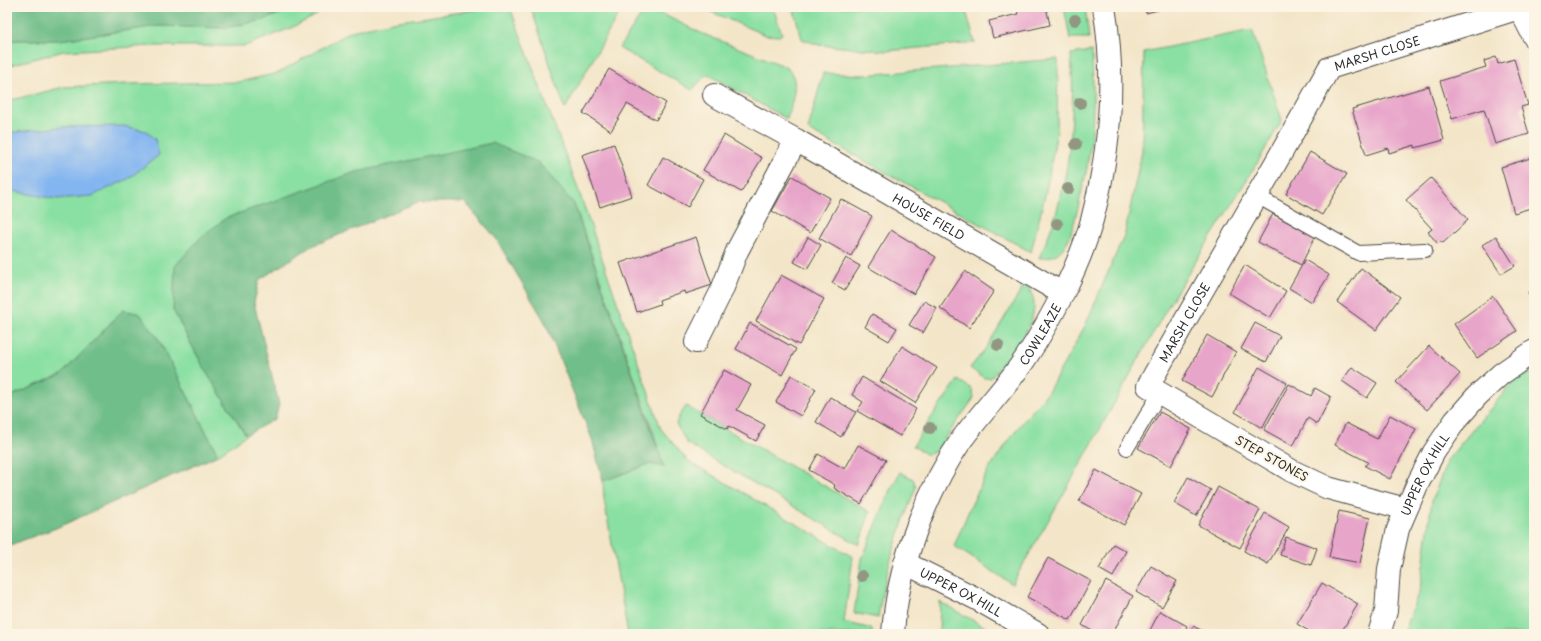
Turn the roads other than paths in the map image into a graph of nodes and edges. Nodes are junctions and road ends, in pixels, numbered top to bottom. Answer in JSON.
{"nodes":[{"id":1,"x":1104,"y":7,"type":"edge"},
{"id":2,"x":1519,"y":7,"type":"edge"},
{"id":3,"x":1533,"y":34,"type":"edge"},
{"id":4,"x":714,"y":95,"type":"dead end"},
{"id":5,"x":796,"y":140,"type":"junction"},
{"id":6,"x":1257,"y":196,"type":"junction"},
{"id":7,"x":1425,"y":250,"type":"dead end"},
{"id":8,"x":1062,"y":293,"type":"junction"},
{"id":9,"x":696,"y":342,"type":"dead end"},
{"id":10,"x":1534,"y":351,"type":"edge"},
{"id":11,"x":1154,"y":390,"type":"junction"},
{"id":12,"x":1127,"y":448,"type":"dead end"},
{"id":13,"x":1406,"y":509,"type":"junction"},
{"id":14,"x":905,"y":563,"type":"junction"},
{"id":15,"x":893,"y":634,"type":"edge"},
{"id":16,"x":1038,"y":634,"type":"edge"},
{"id":17,"x":1379,"y":634,"type":"edge"}],
"edges":[{"from":1,"to":8,"type":"street","name":"COWLEAZE"},
{"from":2,"to":3,"type":"street"},
{"from":2,"to":6,"type":"street","name":"MARSH CLOSE"},
{"from":4,"to":5,"type":"street","name":"HOUSE FIELD"},
{"from":5,"to":8,"type":"street","name":"HOUSE FIELD"},
{"from":5,"to":9,"type":"street"},
{"from":6,"to":7,"type":"lane"},
{"from":6,"to":11,"type":"street","name":"MARSH CLOSE"},
{"from":8,"to":14,"type":"street","name":"COWLEAZE"},
{"from":10,"to":13,"type":"street","name":"UPPER OX HILL"},
{"from":11,"to":12,"type":"lane"},
{"from":11,"to":13,"type":"street","name":"STEP STONES"},
{"from":13,"to":17,"type":"street","name":"UPPER OX HILL"},
{"from":14,"to":15,"type":"street","name":"COWLEAZE"},
{"from":14,"to":16,"type":"street","name":"UPPER OX HILL"}]}
